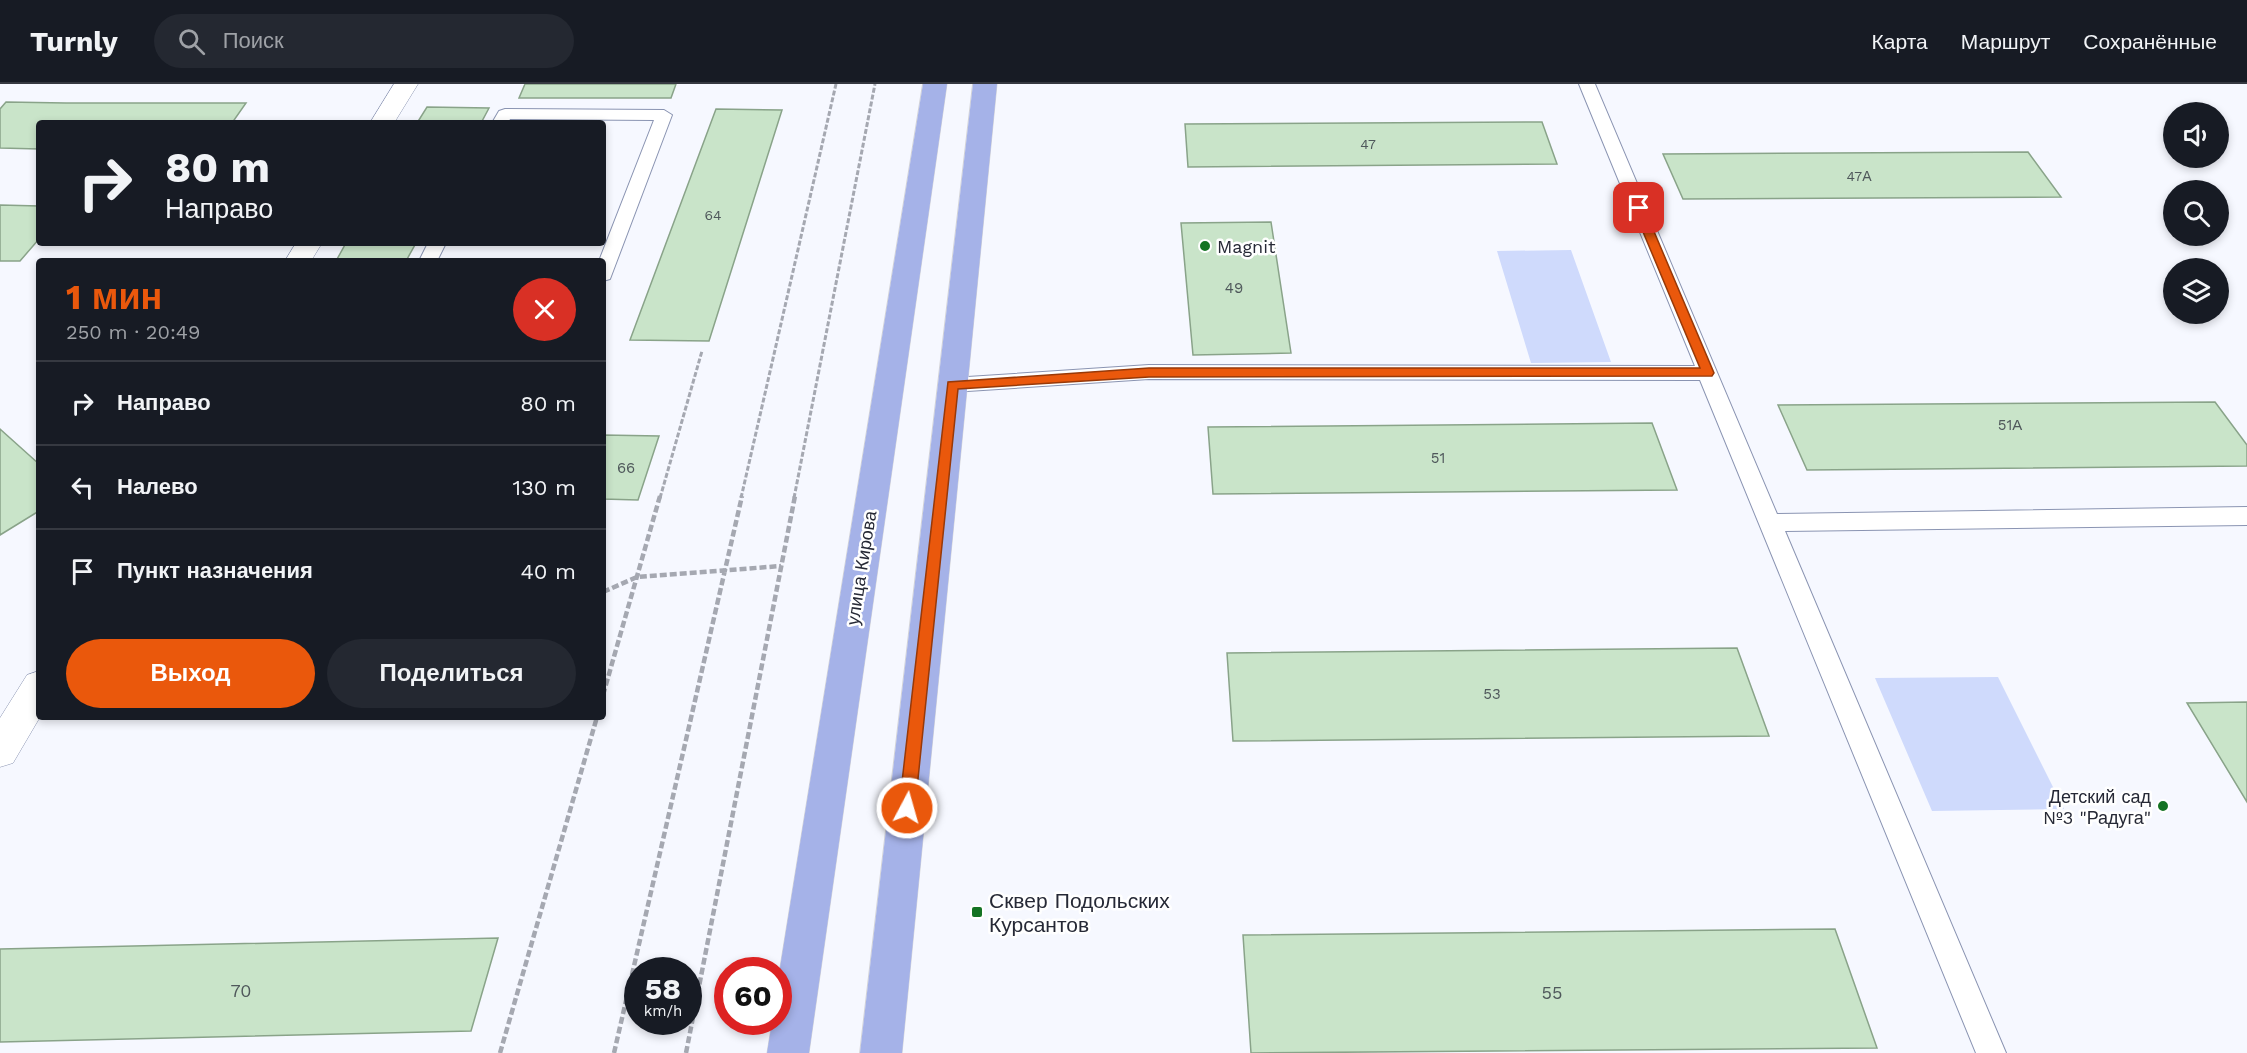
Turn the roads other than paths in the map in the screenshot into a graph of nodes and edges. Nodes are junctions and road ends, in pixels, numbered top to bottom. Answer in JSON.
{"nodes":[{"id":1,"x":406,"y":84,"type":"edge"},
{"id":2,"x":935,"y":84,"type":"edge"},
{"id":3,"x":985,"y":84,"type":"edge"},
{"id":4,"x":1587,"y":84,"type":"edge"},
{"id":5,"x":384,"y":120,"type":"edge"},
{"id":6,"x":502,"y":120,"type":"edge"},
{"id":7,"x":606,"y":267,"type":"edge"},
{"id":8,"x":1708,"y":373,"type":"junction"},
{"id":9,"x":952,"y":385,"type":"junction"},
{"id":10,"x":2247,"y":516,"type":"edge"},
{"id":11,"x":1770,"y":523,"type":"junction"},
{"id":12,"x":36,"y":691,"type":"edge"},
{"id":13,"x":0,"y":751,"type":"edge"},
{"id":14,"x":788,"y":1053,"type":"edge"},
{"id":15,"x":881,"y":1053,"type":"edge"},
{"id":16,"x":1991,"y":1053,"type":"edge"}],
"edges":[{"from":1,"to":5,"type":"street"},
{"from":2,"to":14,"type":"main road","name":"улица Кирова"},
{"from":3,"to":9,"type":"main road"},
{"from":4,"to":8,"type":"lane"},
{"from":6,"to":7,"type":"lane"},
{"from":8,"to":9,"type":"lane"},
{"from":8,"to":11,"type":"lane"},
{"from":9,"to":15,"type":"main road"},
{"from":10,"to":11,"type":"lane"},
{"from":11,"to":16,"type":"lane"},
{"from":12,"to":13,"type":"street"}]}
